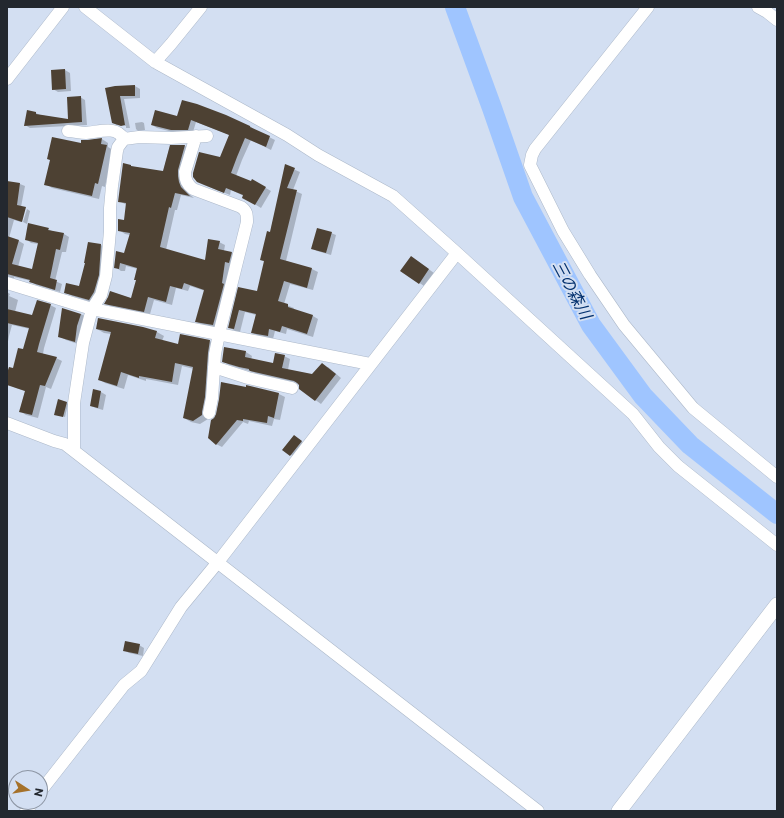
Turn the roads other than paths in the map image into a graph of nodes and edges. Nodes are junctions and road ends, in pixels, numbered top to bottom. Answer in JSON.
{"nodes":[{"id":1,"x":63,"y":7,"type":"edge"},
{"id":2,"x":85,"y":7,"type":"edge"},
{"id":3,"x":201,"y":7,"type":"edge"},
{"id":4,"x":648,"y":7,"type":"edge"},
{"id":5,"x":758,"y":7,"type":"edge"},
{"id":6,"x":777,"y":20,"type":"edge"},
{"id":7,"x":155,"y":62,"type":"junction"},
{"id":8,"x":7,"y":79,"type":"edge"},
{"id":9,"x":68,"y":130,"type":"dead end"},
{"id":10,"x":124,"y":139,"type":"junction"},
{"id":11,"x":457,"y":252,"type":"junction"},
{"id":12,"x":7,"y":282,"type":"edge"},
{"id":13,"x":92,"y":309,"type":"junction"},
{"id":14,"x":219,"y":334,"type":"junction"},
{"id":15,"x":370,"y":364,"type":"junction"},
{"id":16,"x":214,"y":367,"type":"junction"},
{"id":17,"x":292,"y":388,"type":"dead end"},
{"id":18,"x":209,"y":413,"type":"dead end"},
{"id":19,"x":7,"y":424,"type":"edge"},
{"id":20,"x":74,"y":451,"type":"junction"},
{"id":21,"x":777,"y":477,"type":"edge"},
{"id":22,"x":777,"y":545,"type":"edge"},
{"id":23,"x":218,"y":562,"type":"junction"},
{"id":24,"x":777,"y":605,"type":"edge"},
{"id":25,"x":48,"y":782,"type":"edge"},
{"id":26,"x":538,"y":811,"type":"edge"},
{"id":27,"x":619,"y":811,"type":"edge"}],
"edges":[{"from":1,"to":8,"type":"street"},
{"from":2,"to":7,"type":"street"},
{"from":3,"to":7,"type":"street"},
{"from":4,"to":21,"type":"street"},
{"from":5,"to":6,"type":"street"},
{"from":7,"to":11,"type":"street"},
{"from":9,"to":10,"type":"street"},
{"from":10,"to":13,"type":"street"},
{"from":10,"to":14,"type":"street"},
{"from":11,"to":15,"type":"street"},
{"from":11,"to":22,"type":"street"},
{"from":12,"to":13,"type":"street"},
{"from":13,"to":14,"type":"street"},
{"from":13,"to":20,"type":"street"},
{"from":14,"to":15,"type":"street"},
{"from":14,"to":16,"type":"street"},
{"from":15,"to":23,"type":"street"},
{"from":16,"to":17,"type":"street"},
{"from":16,"to":18,"type":"street"},
{"from":19,"to":20,"type":"street"},
{"from":20,"to":23,"type":"street"},
{"from":23,"to":25,"type":"street"},
{"from":23,"to":26,"type":"street"},
{"from":24,"to":27,"type":"street"}]}
